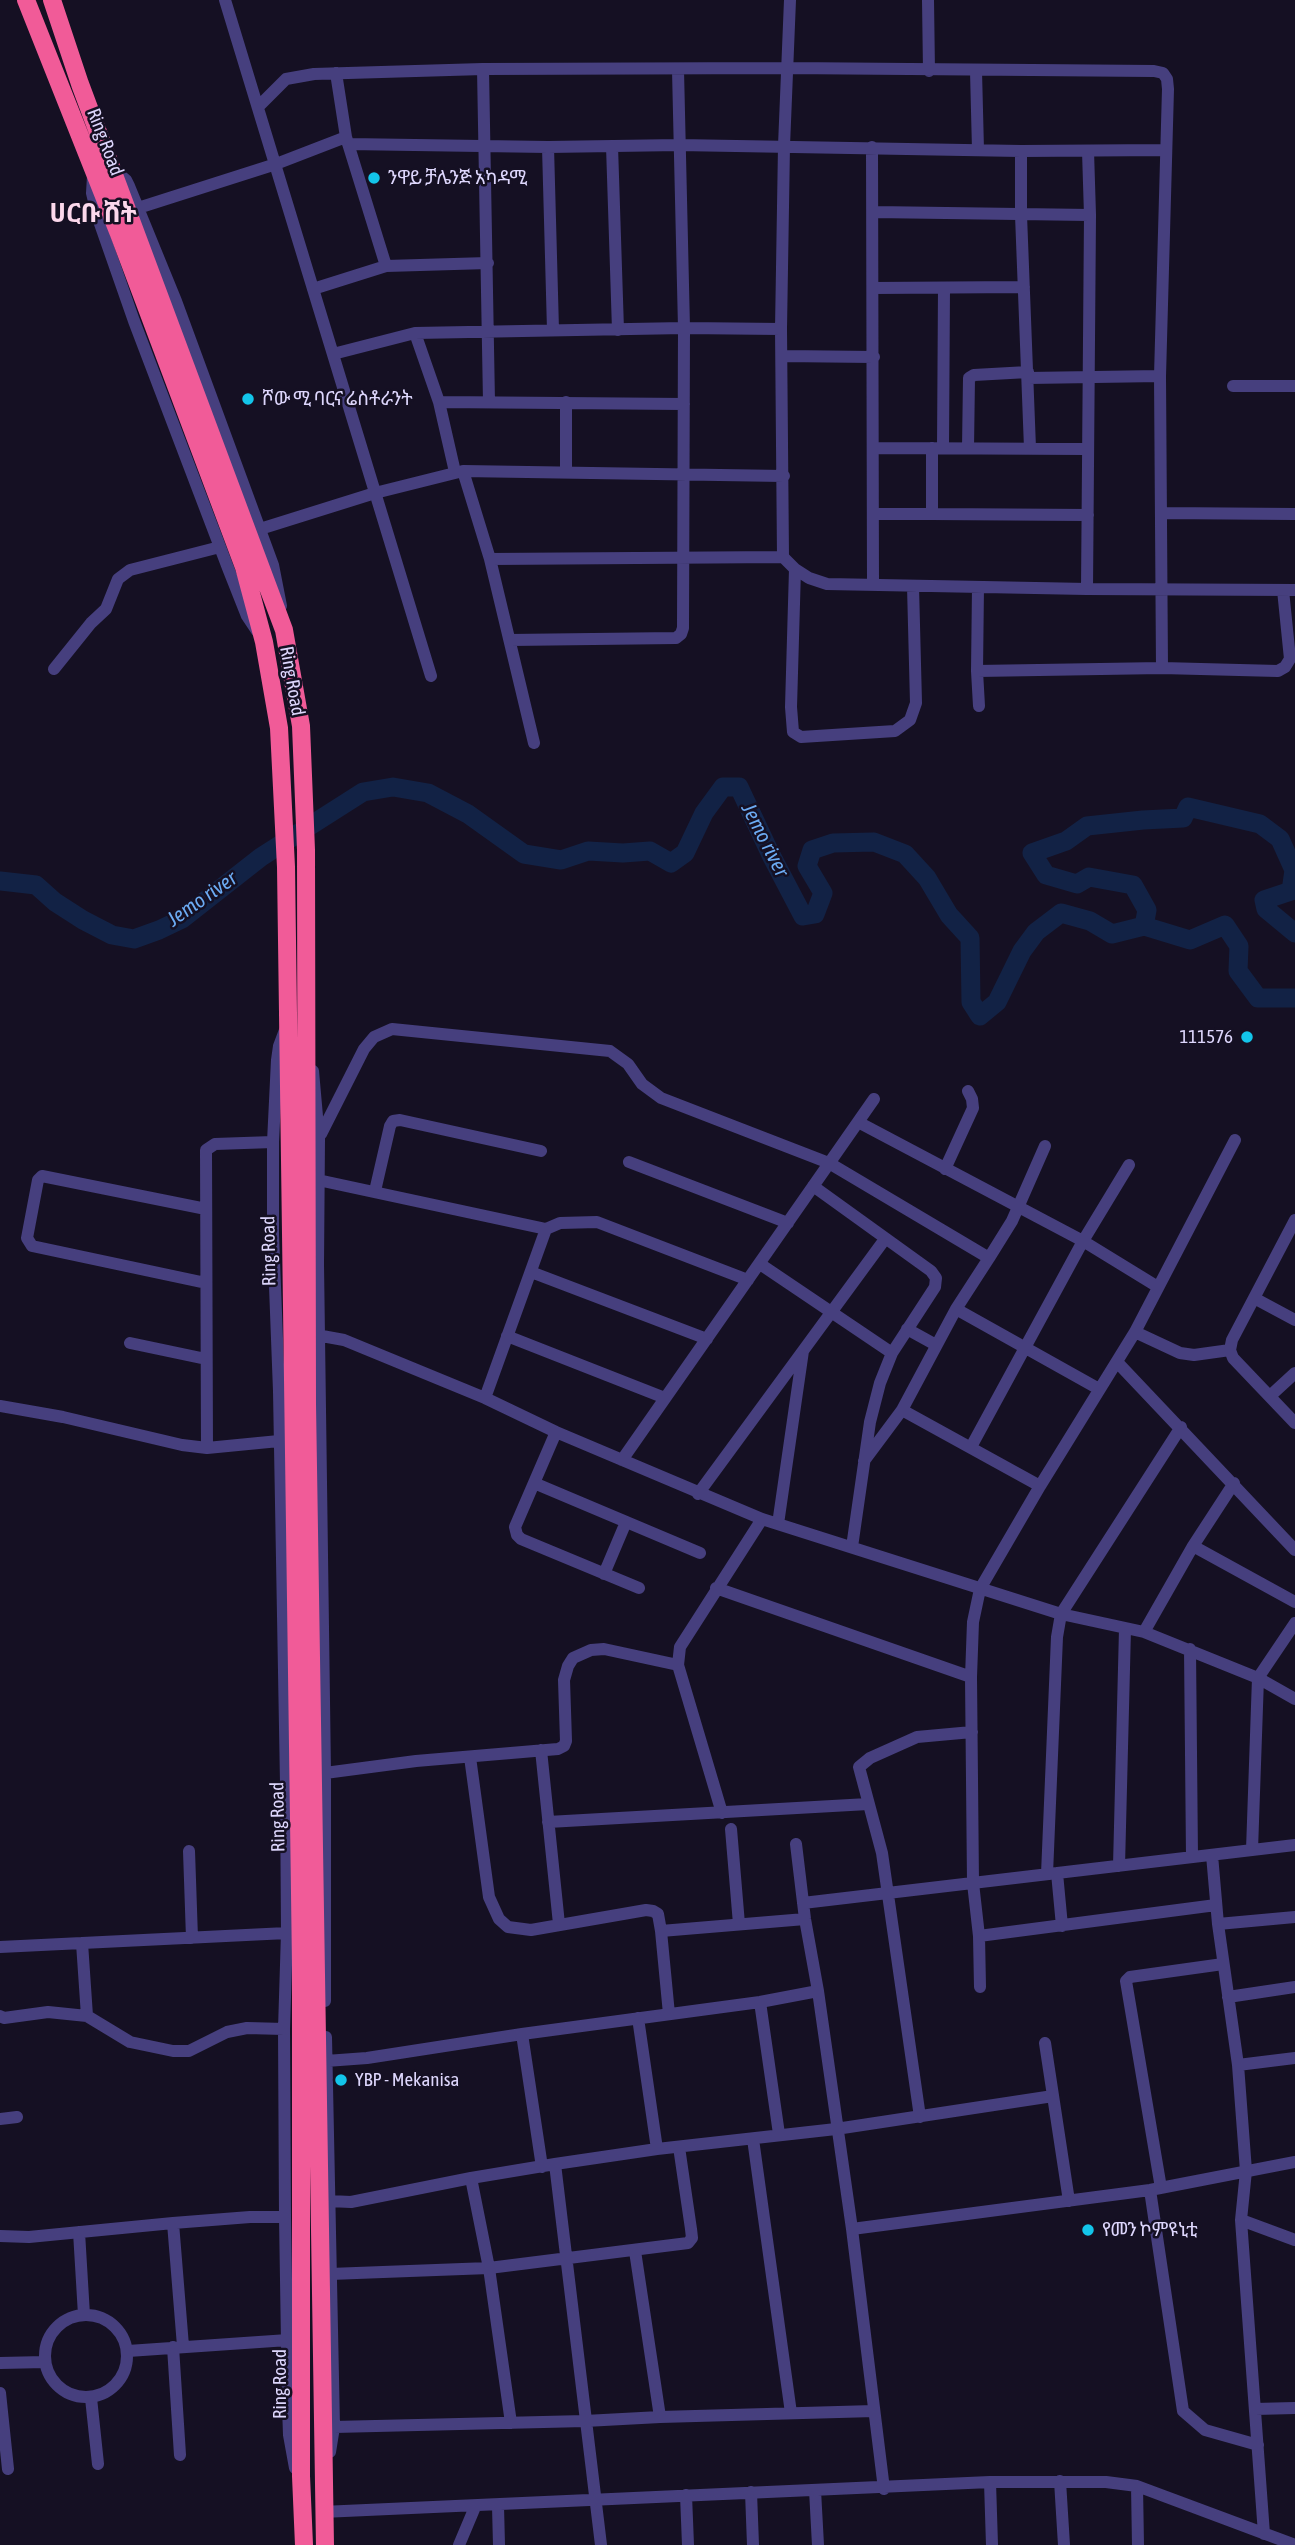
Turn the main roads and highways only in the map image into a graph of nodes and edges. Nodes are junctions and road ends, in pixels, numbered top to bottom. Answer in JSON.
{"nodes":[{"id":1,"x":26,"y":0,"type":"edge"},
{"id":2,"x":52,"y":0,"type":"edge"},
{"id":3,"x":299,"y":1335,"type":"junction"},
{"id":4,"x":304,"y":2545,"type":"edge"},
{"id":5,"x":325,"y":2545,"type":"edge"}],
"edges":[{"from":1,"to":3,"type":"highway","name":"Ring Road"},
{"from":2,"to":3,"type":"highway","name":"Ring Road"},
{"from":3,"to":4,"type":"highway","name":"Ring Road"},
{"from":3,"to":5,"type":"highway","name":"Ring Road"}]}
